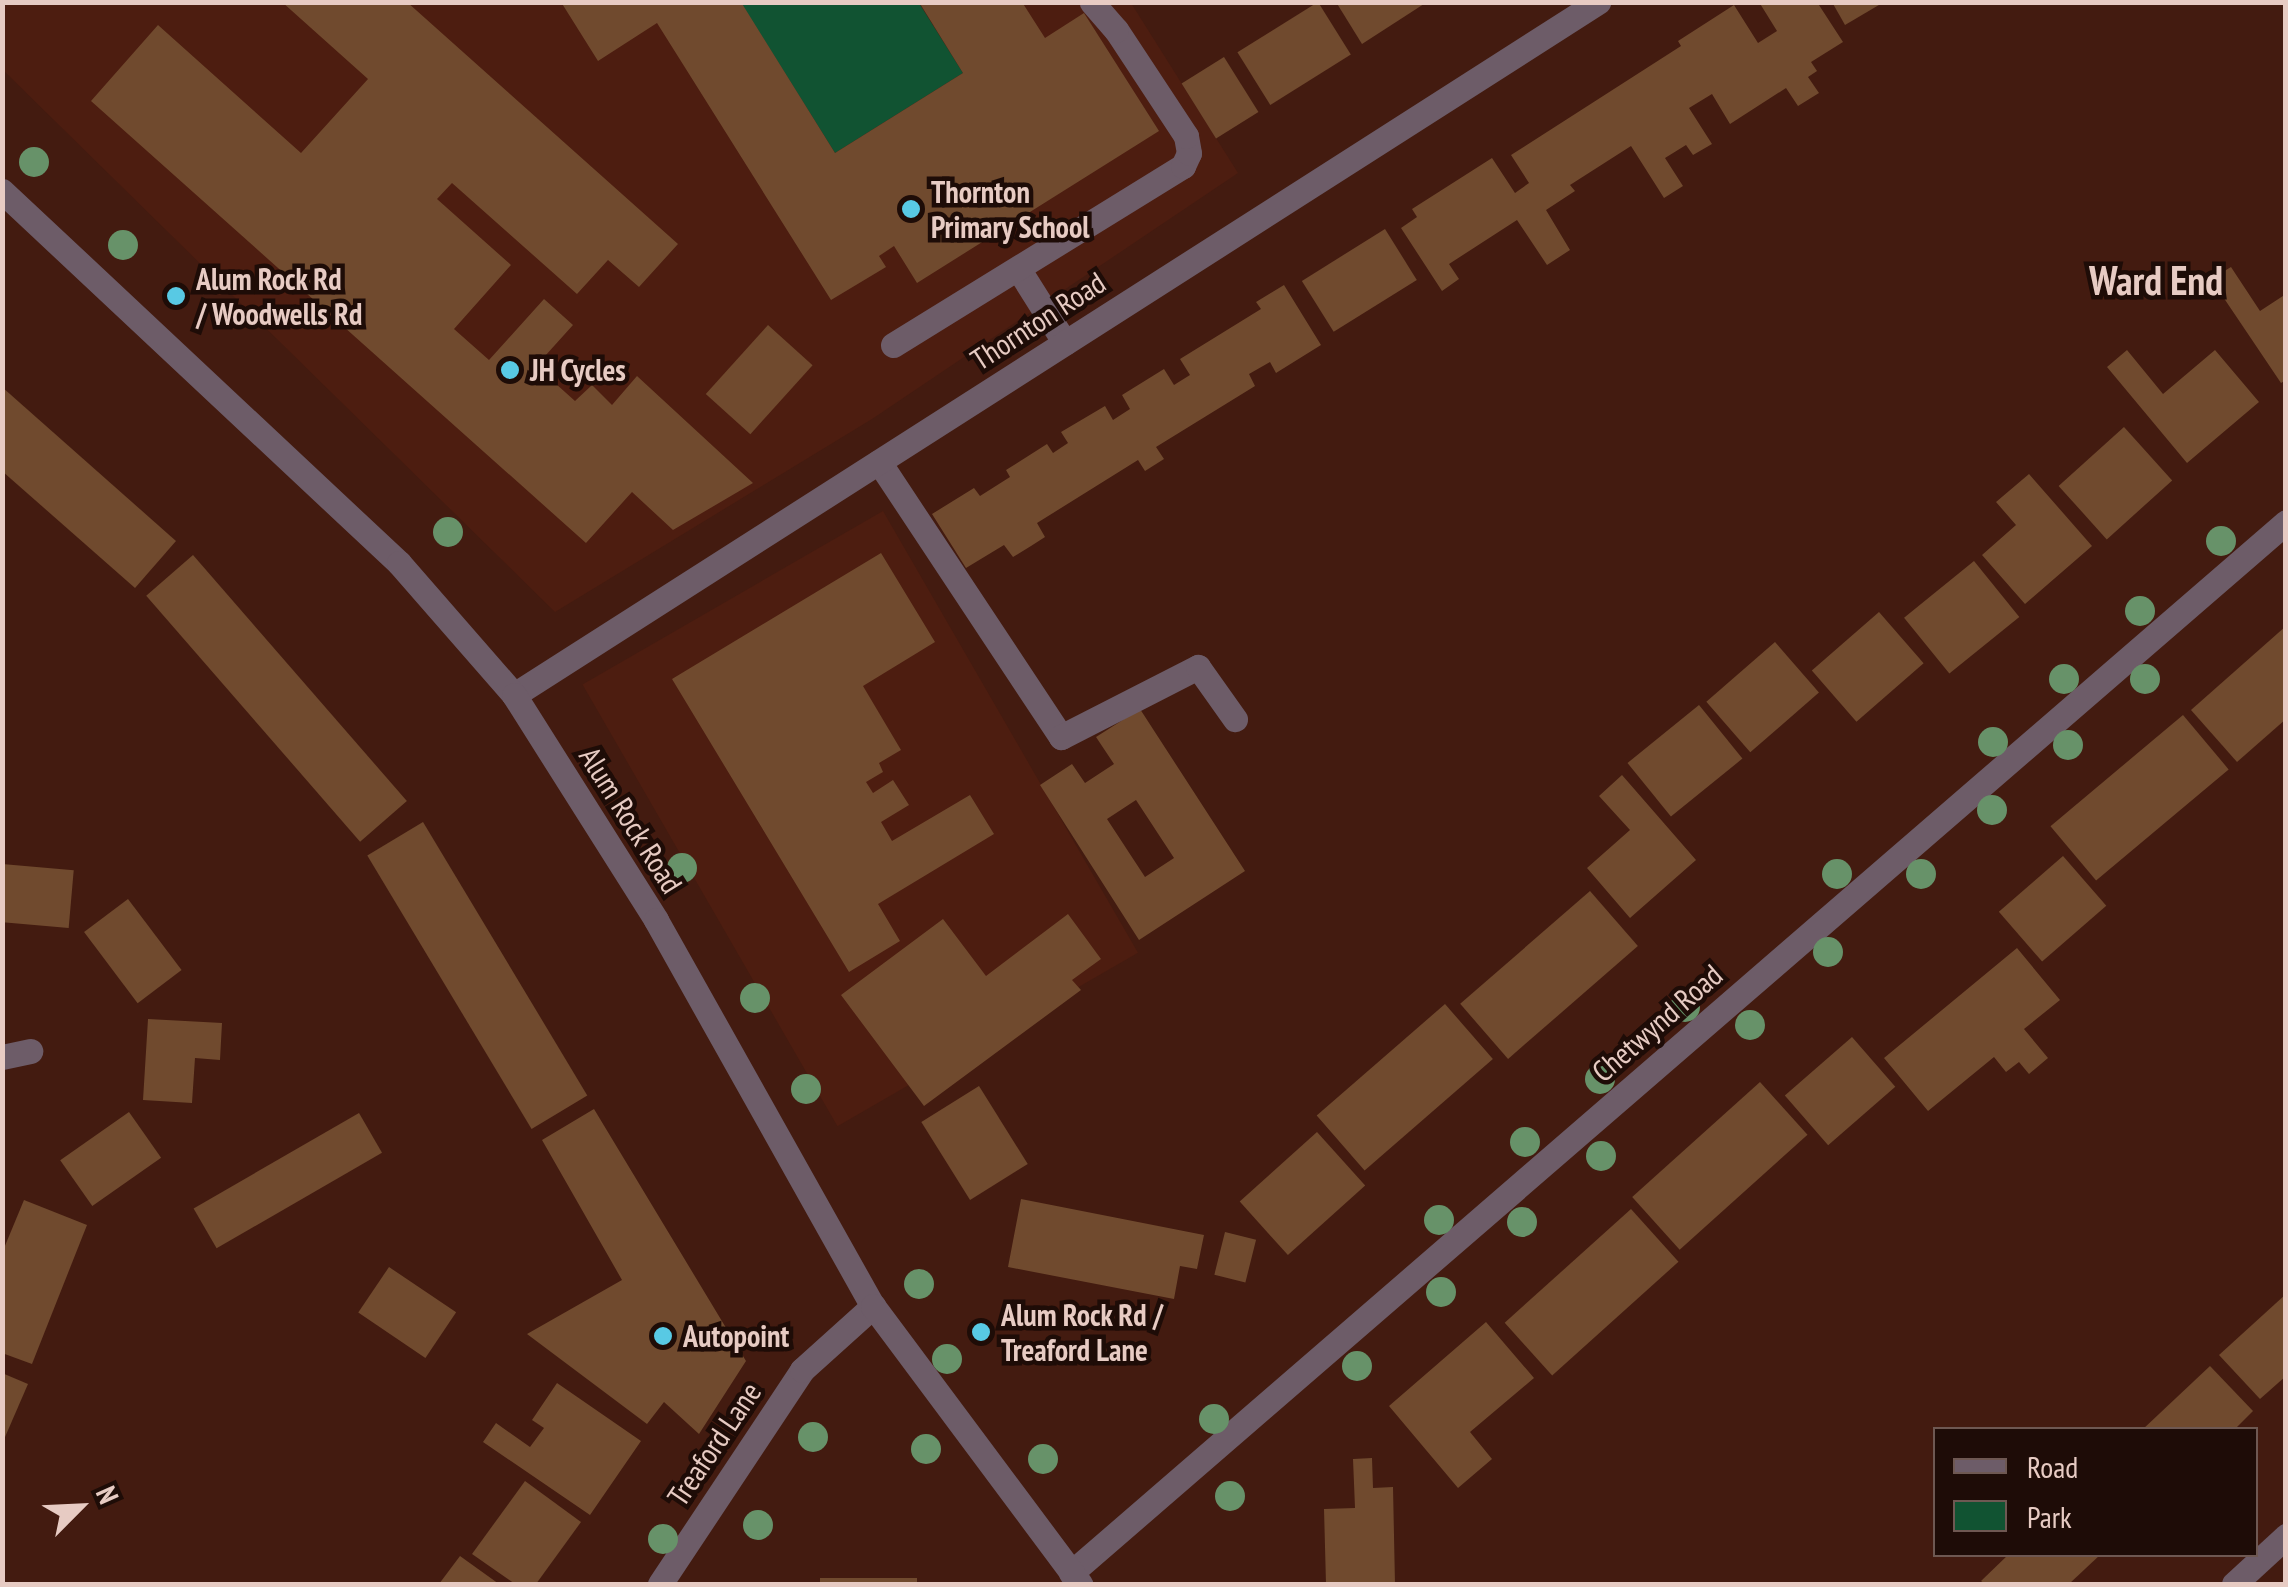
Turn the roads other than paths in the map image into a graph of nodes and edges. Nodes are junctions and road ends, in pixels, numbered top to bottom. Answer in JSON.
{"nodes":[{"id":1,"x":1092,"y":2,"type":"edge"},
{"id":2,"x":1598,"y":2,"type":"edge"},
{"id":3,"x":2,"y":191,"type":"edge"},
{"id":4,"x":1019,"y":270,"type":"junction"},
{"id":5,"x":1065,"y":343,"type":"junction"},
{"id":6,"x":893,"y":345,"type":"dead end"},
{"id":7,"x":879,"y":462,"type":"junction"},
{"id":8,"x":2286,"y":522,"type":"edge"},
{"id":9,"x":514,"y":695,"type":"junction"},
{"id":10,"x":1235,"y":719,"type":"dead end"},
{"id":11,"x":30,"y":1051,"type":"dead end"},
{"id":12,"x":2,"y":1056,"type":"edge"},
{"id":13,"x":874,"y":1306,"type":"junction"},
{"id":14,"x":2286,"y":1536,"type":"edge"},
{"id":15,"x":1076,"y":1578,"type":"edge"},
{"id":16,"x":660,"y":1584,"type":"edge"},
{"id":17,"x":2234,"y":1584,"type":"edge"}],
"edges":[{"from":1,"to":4,"type":"street"},
{"from":2,"to":5,"type":"street","name":"Thornton Road"},
{"from":3,"to":9,"type":"street","name":"Alum Rock Road"},
{"from":4,"to":5,"type":"street"},
{"from":4,"to":6,"type":"street"},
{"from":5,"to":7,"type":"street","name":"Thornton Road"},
{"from":7,"to":9,"type":"street","name":"Thornton Road"},
{"from":7,"to":10,"type":"street"},
{"from":8,"to":15,"type":"street","name":"Chetwynd Road"},
{"from":9,"to":13,"type":"street","name":"Alum Rock Road"},
{"from":11,"to":12,"type":"street"},
{"from":13,"to":15,"type":"street","name":"Alum Rock Road"},
{"from":13,"to":16,"type":"street","name":"Treaford Lane"},
{"from":14,"to":17,"type":"street"}]}
